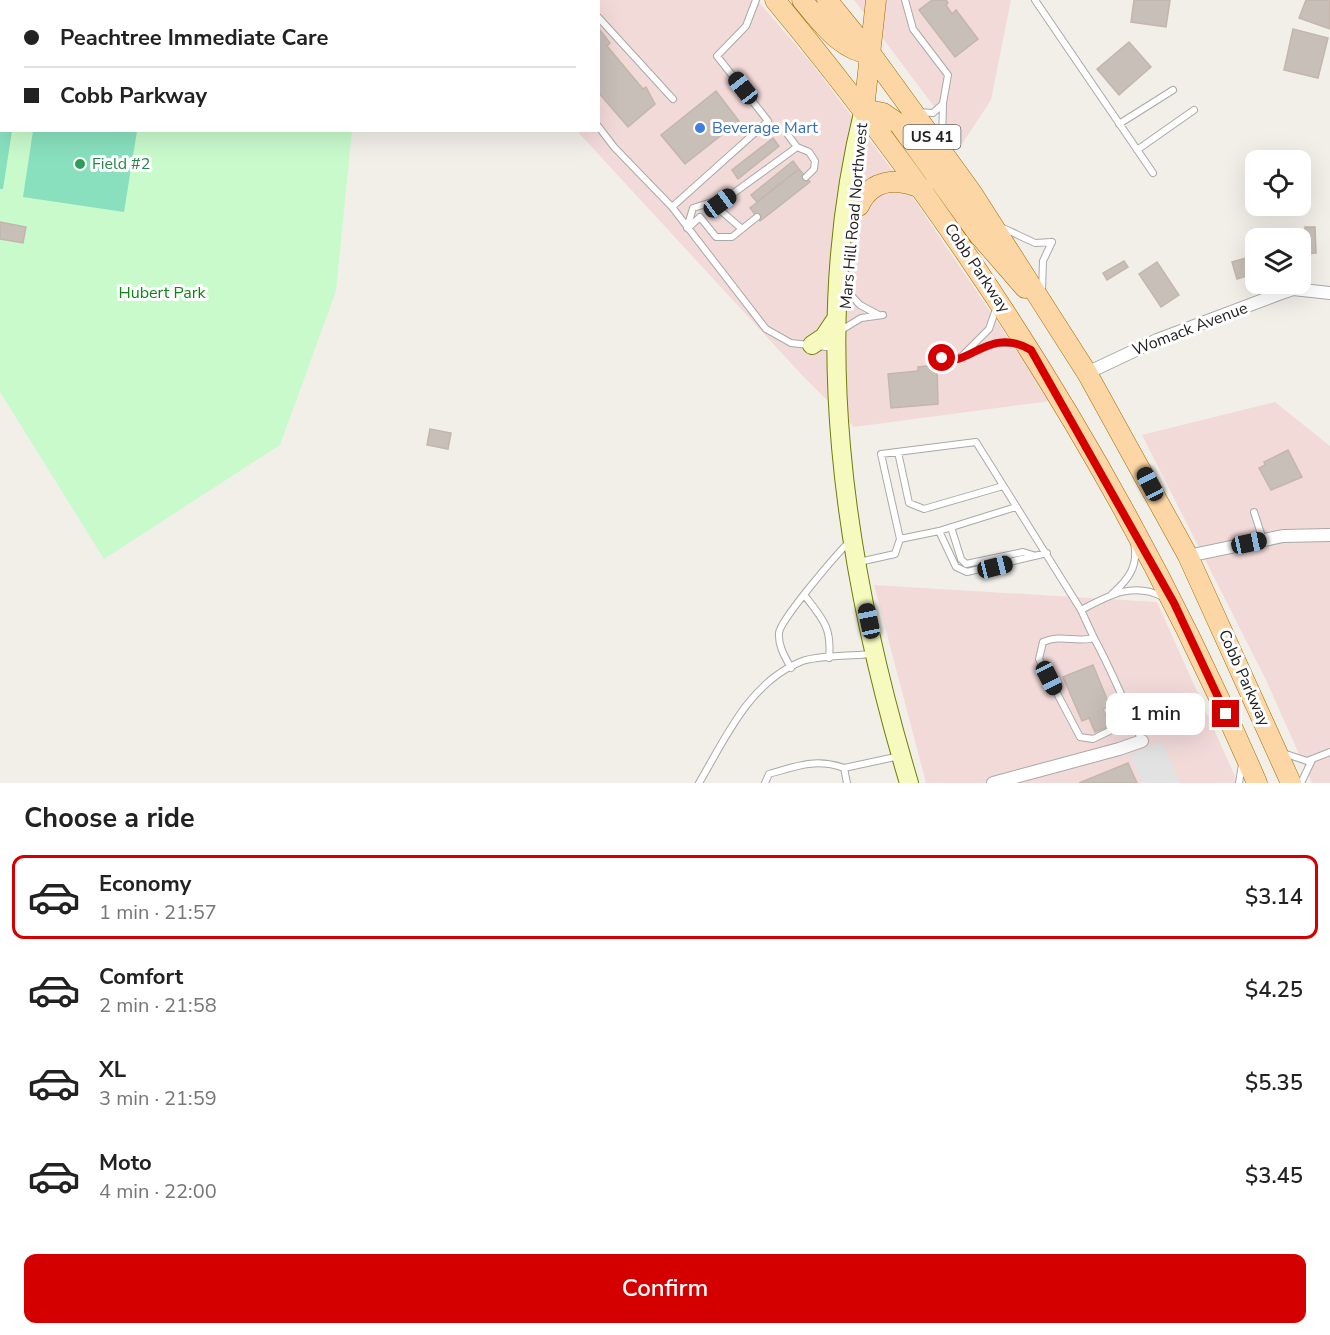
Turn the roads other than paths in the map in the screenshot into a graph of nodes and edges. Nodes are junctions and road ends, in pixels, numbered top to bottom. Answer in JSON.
{"nodes":[{"id":1,"x":756,"y":0,"type":"edge"},
{"id":2,"x":776,"y":0,"type":"edge"},
{"id":3,"x":802,"y":0,"type":"edge"},
{"id":4,"x":827,"y":0,"type":"edge"},
{"id":5,"x":876,"y":0,"type":"edge"},
{"id":6,"x":905,"y":0,"type":"edge"},
{"id":7,"x":1035,"y":0,"type":"edge"},
{"id":8,"x":600,"y":18,"type":"edge"},
{"id":9,"x":871,"y":54,"type":"junction"},
{"id":10,"x":1173,"y":90,"type":"dead end"},
{"id":11,"x":673,"y":99,"type":"dead end"},
{"id":12,"x":943,"y":104,"type":"junction"},
{"id":13,"x":864,"y":109,"type":"junction"},
{"id":14,"x":912,"y":109,"type":"junction"},
{"id":15,"x":1194,"y":110,"type":"dead end"},
{"id":16,"x":1119,"y":124,"type":"junction"},
{"id":17,"x":600,"y":128,"type":"edge"},
{"id":18,"x":788,"y":135,"type":"dead end"},
{"id":19,"x":797,"y":147,"type":"junction"},
{"id":20,"x":1137,"y":150,"type":"junction"},
{"id":21,"x":944,"y":154,"type":"junction"},
{"id":22,"x":1153,"y":173,"type":"dead end"},
{"id":23,"x":806,"y":177,"type":"dead end"},
{"id":24,"x":923,"y":189,"type":"junction"},
{"id":25,"x":712,"y":202,"type":"junction"},
{"id":26,"x":858,"y":206,"type":"junction"},
{"id":27,"x":672,"y":207,"type":"junction"},
{"id":28,"x":757,"y":217,"type":"dead end"},
{"id":29,"x":991,"y":221,"type":"junction"},
{"id":30,"x":687,"y":228,"type":"junction"},
{"id":31,"x":741,"y":229,"type":"junction"},
{"id":32,"x":849,"y":293,"type":"junction"},
{"id":33,"x":995,"y":293,"type":"junction"},
{"id":34,"x":1330,"y":293,"type":"edge"},
{"id":35,"x":1046,"y":306,"type":"junction"},
{"id":36,"x":840,"y":324,"type":"junction"},
{"id":37,"x":812,"y":345,"type":"junction"},
{"id":38,"x":838,"y":348,"type":"junction"},
{"id":39,"x":934,"y":349,"type":"dead end"},
{"id":40,"x":1031,"y":350,"type":"junction"},
{"id":41,"x":962,"y":356,"type":"junction"},
{"id":42,"x":1087,"y":373,"type":"junction"},
{"id":43,"x":898,"y":452,"type":"junction"},
{"id":44,"x":1003,"y":486,"type":"junction"},
{"id":45,"x":1016,"y":507,"type":"junction"},
{"id":46,"x":1125,"y":512,"type":"junction"},
{"id":47,"x":1254,"y":512,"type":"dead end"},
{"id":48,"x":951,"y":527,"type":"junction"},
{"id":49,"x":939,"y":531,"type":"junction"},
{"id":50,"x":1330,"y":536,"type":"edge"},
{"id":51,"x":851,"y":539,"type":"junction"},
{"id":52,"x":900,"y":539,"type":"junction"},
{"id":53,"x":1263,"y":540,"type":"junction"},
{"id":54,"x":1047,"y":553,"type":"junction"},
{"id":55,"x":1188,"y":556,"type":"junction"},
{"id":56,"x":1037,"y":557,"type":"junction"},
{"id":57,"x":856,"y":563,"type":"junction"},
{"id":58,"x":1112,"y":594,"type":"junction"},
{"id":59,"x":805,"y":596,"type":"junction"},
{"id":60,"x":1174,"y":603,"type":"junction"},
{"id":61,"x":1081,"y":610,"type":"junction"},
{"id":62,"x":1094,"y":638,"type":"junction"},
{"id":63,"x":876,"y":654,"type":"junction"},
{"id":64,"x":828,"y":658,"type":"junction"},
{"id":65,"x":790,"y":668,"type":"junction"},
{"id":66,"x":1132,"y":720,"type":"junction"},
{"id":67,"x":1142,"y":741,"type":"joint"},
{"id":68,"x":1276,"y":748,"type":"junction"},
{"id":69,"x":1242,"y":749,"type":"junction"},
{"id":70,"x":1330,"y":752,"type":"edge"},
{"id":71,"x":901,"y":756,"type":"junction"},
{"id":72,"x":1312,"y":760,"type":"junction"},
{"id":73,"x":844,"y":768,"type":"junction"},
{"id":74,"x":699,"y":783,"type":"edge"},
{"id":75,"x":765,"y":783,"type":"edge"},
{"id":76,"x":847,"y":783,"type":"edge"},
{"id":77,"x":909,"y":783,"type":"edge"},
{"id":78,"x":993,"y":783,"type":"edge"},
{"id":79,"x":1239,"y":783,"type":"edge"},
{"id":80,"x":1257,"y":783,"type":"edge"},
{"id":81,"x":1291,"y":783,"type":"edge"},
{"id":82,"x":1301,"y":783,"type":"edge"}],
"edges":[{"from":1,"to":27,"type":"lane"},
{"from":2,"to":13,"type":"main road","name":"Cobb Parkway","number":"US 41"},
{"from":3,"to":9,"type":"main road"},
{"from":4,"to":9,"type":"main road","name":"Cobb Parkway","number":"US 41"},
{"from":5,"to":9,"type":"main road"},
{"from":6,"to":12,"type":"lane"},
{"from":7,"to":16,"type":"lane"},
{"from":8,"to":11,"type":"lane"},
{"from":9,"to":13,"type":"main road"},
{"from":9,"to":14,"type":"main road","name":"Cobb Parkway","number":"US 41"},
{"from":10,"to":16,"type":"lane"},
{"from":12,"to":14,"type":"lane"},
{"from":12,"to":21,"type":"lane"},
{"from":13,"to":24,"type":"main road","name":"Cobb Parkway","number":"US 41"},
{"from":13,"to":26,"type":"street","name":"Mars Hill Road Northwest"},
{"from":13,"to":35,"type":"main road"},
{"from":13,"to":36,"type":"street","name":"Mars Hill Road Northwest"},
{"from":14,"to":21,"type":"main road","name":"Cobb Parkway","number":"US 41"},
{"from":15,"to":20,"type":"lane"},
{"from":16,"to":20,"type":"lane"},
{"from":17,"to":27,"type":"lane"},
{"from":18,"to":19,"type":"lane"},
{"from":19,"to":23,"type":"lane"},
{"from":19,"to":25,"type":"lane"},
{"from":20,"to":22,"type":"lane"},
{"from":21,"to":29,"type":"main road","name":"Cobb Parkway","number":"US 41"},
{"from":24,"to":26,"type":"main road"},
{"from":24,"to":33,"type":"main road","name":"Cobb Parkway","number":"US 41"},
{"from":25,"to":30,"type":"lane"},
{"from":25,"to":31,"type":"lane"},
{"from":26,"to":32,"type":"street","name":"Mars Hill Road Northwest"},
{"from":27,"to":30,"type":"lane"},
{"from":28,"to":31,"type":"lane"},
{"from":29,"to":35,"type":"main road","name":"Cobb Parkway","number":"US 41"},
{"from":29,"to":35,"type":"lane"},
{"from":30,"to":31,"type":"lane"},
{"from":30,"to":37,"type":"lane"},
{"from":32,"to":36,"type":"street","name":"Mars Hill Road Northwest"},
{"from":32,"to":36,"type":"lane"},
{"from":33,"to":40,"type":"main road","name":"Cobb Parkway","number":"US 41"},
{"from":33,"to":41,"type":"lane"},
{"from":34,"to":42,"type":"street","name":"Womack Avenue"},
{"from":35,"to":42,"type":"main road","name":"Cobb Parkway","number":"US 41"},
{"from":36,"to":37,"type":"street"},
{"from":36,"to":38,"type":"street","name":"Mars Hill Road Northwest"},
{"from":37,"to":38,"type":"lane"},
{"from":38,"to":51,"type":"street","name":"Mars Hill Road Northwest"},
{"from":39,"to":41,"type":"lane"},
{"from":40,"to":41,"type":"lane"},
{"from":40,"to":46,"type":"main road","name":"Cobb Parkway","number":"US 41"},
{"from":42,"to":55,"type":"main road","name":"Cobb Parkway","number":"US 41"},
{"from":43,"to":44,"type":"lane"},
{"from":43,"to":44,"type":"lane"},
{"from":43,"to":52,"type":"lane"},
{"from":44,"to":45,"type":"lane"},
{"from":45,"to":48,"type":"lane"},
{"from":45,"to":54,"type":"lane"},
{"from":46,"to":58,"type":"lane"},
{"from":46,"to":60,"type":"main road","name":"Cobb Parkway","number":"US 41"},
{"from":47,"to":53,"type":"lane"},
{"from":48,"to":49,"type":"lane"},
{"from":48,"to":56,"type":"lane"},
{"from":49,"to":52,"type":"lane"},
{"from":49,"to":56,"type":"lane"},
{"from":50,"to":53,"type":"street"},
{"from":51,"to":57,"type":"street","name":"Mars Hill Road Northwest"},
{"from":51,"to":59,"type":"lane"},
{"from":52,"to":57,"type":"lane"},
{"from":53,"to":55,"type":"street"},
{"from":54,"to":56,"type":"lane"},
{"from":54,"to":61,"type":"lane"},
{"from":55,"to":68,"type":"main road","name":"Cobb Parkway","number":"US 41"},
{"from":57,"to":63,"type":"street","name":"Mars Hill Road Northwest"},
{"from":58,"to":60,"type":"lane"},
{"from":58,"to":61,"type":"lane"},
{"from":59,"to":64,"type":"lane"},
{"from":59,"to":65,"type":"lane"},
{"from":60,"to":69,"type":"main road","name":"Cobb Parkway","number":"US 41"},
{"from":61,"to":62,"type":"lane"},
{"from":62,"to":66,"type":"lane"},
{"from":62,"to":66,"type":"lane"},
{"from":63,"to":64,"type":"lane"},
{"from":63,"to":71,"type":"street","name":"Mars Hill Road Northwest"},
{"from":64,"to":65,"type":"lane"},
{"from":65,"to":74,"type":"lane"},
{"from":66,"to":67,"type":"lane"},
{"from":67,"to":78,"type":"street"},
{"from":68,"to":72,"type":"lane"},
{"from":68,"to":81,"type":"main road","name":"Cobb Parkway","number":"US 41"},
{"from":69,"to":79,"type":"lane"},
{"from":69,"to":80,"type":"main road","name":"Cobb Parkway","number":"US 41"},
{"from":70,"to":72,"type":"lane"},
{"from":71,"to":73,"type":"lane"},
{"from":71,"to":77,"type":"street","name":"Mars Hill Road Northwest"},
{"from":72,"to":82,"type":"lane"},
{"from":73,"to":75,"type":"lane"},
{"from":73,"to":76,"type":"lane"}]}
